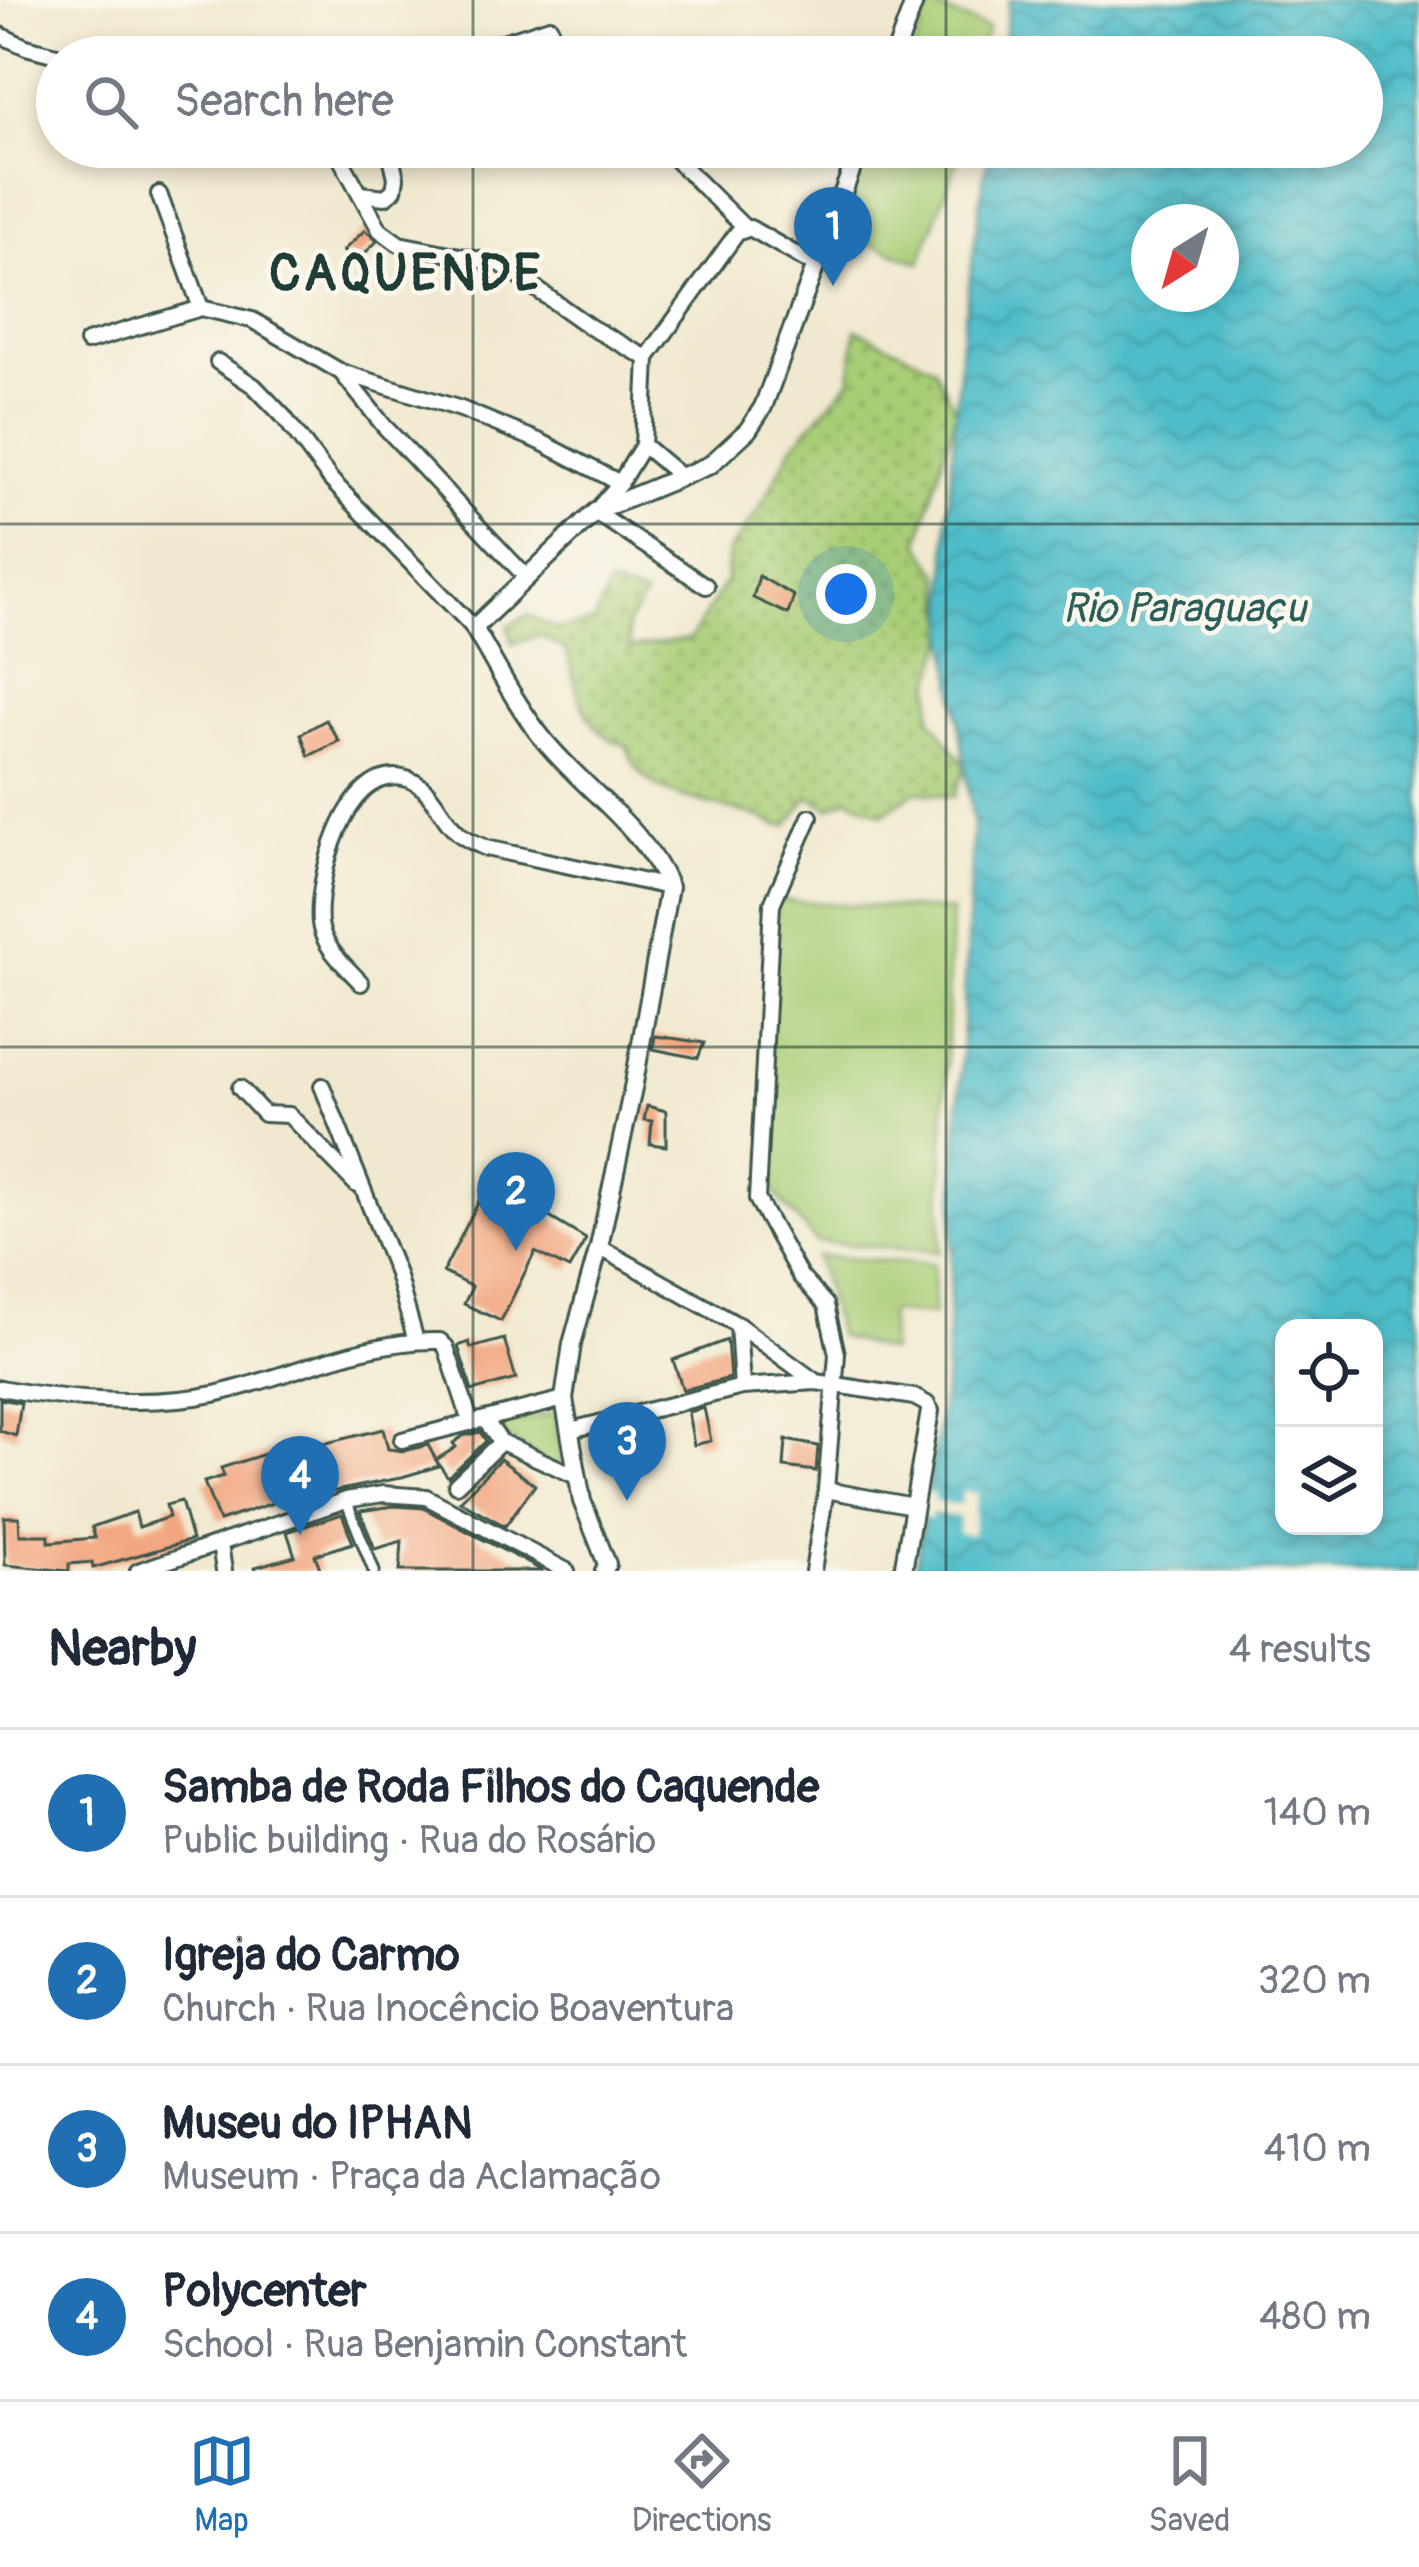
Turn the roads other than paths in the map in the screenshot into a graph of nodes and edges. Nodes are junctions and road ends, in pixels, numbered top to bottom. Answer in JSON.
{"nodes":[{"id":1,"x":915,"y":0,"type":"edge"},
{"id":2,"x":550,"y":27,"type":"dead end"},
{"id":3,"x":0,"y":35,"type":"edge"},
{"id":4,"x":522,"y":36,"type":"edge"},
{"id":5,"x":902,"y":36,"type":"edge"},
{"id":6,"x":36,"y":50,"type":"edge"},
{"id":7,"x":346,"y":168,"type":"edge"},
{"id":8,"x":394,"y":168,"type":"edge"},
{"id":9,"x":685,"y":168,"type":"edge"},
{"id":10,"x":852,"y":168,"type":"edge"},
{"id":11,"x":159,"y":194,"type":"dead end"},
{"id":12,"x":361,"y":194,"type":"junction"},
{"id":13,"x":747,"y":228,"type":"junction"},
{"id":14,"x":816,"y":266,"type":"junction"},
{"id":15,"x":200,"y":308,"type":"junction"},
{"id":16,"x":87,"y":342,"type":"dead end"},
{"id":17,"x":647,"y":358,"type":"junction"},
{"id":18,"x":218,"y":362,"type":"dead end"},
{"id":19,"x":340,"y":372,"type":"junction"},
{"id":20,"x":643,"y":445,"type":"junction"},
{"id":21,"x":681,"y":477,"type":"junction"},
{"id":22,"x":620,"y":483,"type":"junction"},
{"id":23,"x":595,"y":512,"type":"junction"},
{"id":24,"x":526,"y":577,"type":"junction"},
{"id":25,"x":706,"y":586,"type":"dead end"},
{"id":26,"x":475,"y":628,"type":"junction"},
{"id":27,"x":810,"y":817,"type":"dead end"},
{"id":28,"x":669,"y":887,"type":"junction"},
{"id":29,"x":362,"y":983,"type":"dead end"},
{"id":30,"x":322,"y":1086,"type":"dead end"},
{"id":31,"x":240,"y":1088,"type":"dead end"},
{"id":32,"x":365,"y":1193,"type":"junction"},
{"id":33,"x":599,"y":1247,"type":"junction"},
{"id":34,"x":738,"y":1325,"type":"junction"},
{"id":35,"x":416,"y":1341,"type":"junction"},
{"id":36,"x":816,"y":1382,"type":"junction"},
{"id":37,"x":833,"y":1386,"type":"junction"},
{"id":38,"x":742,"y":1387,"type":"junction"},
{"id":39,"x":0,"y":1388,"type":"edge"},
{"id":40,"x":564,"y":1399,"type":"junction"},
{"id":41,"x":930,"y":1411,"type":"joint"},
{"id":42,"x":478,"y":1421,"type":"junction"},
{"id":43,"x":571,"y":1430,"type":"junction"},
{"id":44,"x":402,"y":1440,"type":"dead end"},
{"id":45,"x":502,"y":1442,"type":"junction"},
{"id":46,"x":578,"y":1477,"type":"junction"},
{"id":47,"x":456,"y":1485,"type":"dead end"},
{"id":48,"x":826,"y":1490,"type":"junction"},
{"id":49,"x":346,"y":1500,"type":"junction"},
{"id":50,"x":913,"y":1506,"type":"junction"},
{"id":51,"x":220,"y":1544,"type":"junction"},
{"id":52,"x":611,"y":1569,"type":"edge"},
{"id":53,"x":138,"y":1571,"type":"edge"},
{"id":54,"x":224,"y":1571,"type":"edge"},
{"id":55,"x":374,"y":1571,"type":"edge"},
{"id":56,"x":567,"y":1571,"type":"edge"},
{"id":57,"x":813,"y":1571,"type":"edge"},
{"id":58,"x":903,"y":1571,"type":"edge"}],
"edges":[{"from":1,"to":5,"type":"street"},
{"from":2,"to":4,"type":"street"},
{"from":3,"to":6,"type":"street"},
{"from":7,"to":12,"type":"street"},
{"from":8,"to":12,"type":"street"},
{"from":9,"to":13,"type":"street"},
{"from":10,"to":14,"type":"street"},
{"from":11,"to":15,"type":"street"},
{"from":12,"to":17,"type":"street"},
{"from":13,"to":14,"type":"street"},
{"from":13,"to":17,"type":"street"},
{"from":14,"to":21,"type":"street"},
{"from":15,"to":16,"type":"street"},
{"from":15,"to":19,"type":"street"},
{"from":17,"to":20,"type":"street"},
{"from":18,"to":26,"type":"street"},
{"from":19,"to":22,"type":"street"},
{"from":19,"to":24,"type":"street"},
{"from":20,"to":21,"type":"street"},
{"from":20,"to":22,"type":"street"},
{"from":21,"to":23,"type":"street"},
{"from":22,"to":23,"type":"street"},
{"from":23,"to":24,"type":"street"},
{"from":23,"to":25,"type":"street"},
{"from":24,"to":26,"type":"street"},
{"from":26,"to":28,"type":"street"},
{"from":27,"to":37,"type":"street"},
{"from":28,"to":29,"type":"street"},
{"from":28,"to":33,"type":"street"},
{"from":30,"to":32,"type":"street"},
{"from":31,"to":32,"type":"street"},
{"from":32,"to":35,"type":"street"},
{"from":33,"to":34,"type":"street"},
{"from":33,"to":40,"type":"street"},
{"from":34,"to":36,"type":"street"},
{"from":34,"to":38,"type":"street"},
{"from":35,"to":39,"type":"street"},
{"from":35,"to":42,"type":"street"},
{"from":36,"to":37,"type":"street"},
{"from":36,"to":38,"type":"street"},
{"from":37,"to":41,"type":"street"},
{"from":37,"to":48,"type":"street"},
{"from":38,"to":43,"type":"street"},
{"from":40,"to":42,"type":"street"},
{"from":40,"to":43,"type":"street"},
{"from":41,"to":50,"type":"street"},
{"from":42,"to":44,"type":"street"},
{"from":42,"to":45,"type":"street"},
{"from":43,"to":46,"type":"street"},
{"from":45,"to":46,"type":"street"},
{"from":45,"to":47,"type":"street"},
{"from":46,"to":52,"type":"street"},
{"from":48,"to":50,"type":"street"},
{"from":48,"to":57,"type":"street"},
{"from":49,"to":51,"type":"street"},
{"from":49,"to":55,"type":"street"},
{"from":49,"to":56,"type":"street"},
{"from":50,"to":58,"type":"street"},
{"from":51,"to":53,"type":"street"},
{"from":51,"to":54,"type":"street"}]}
